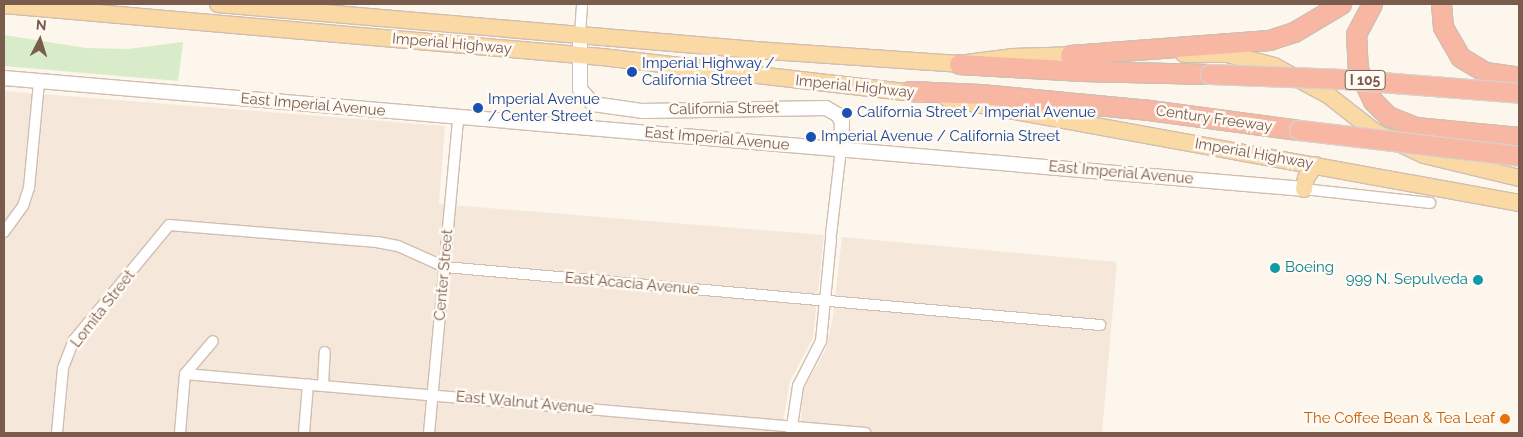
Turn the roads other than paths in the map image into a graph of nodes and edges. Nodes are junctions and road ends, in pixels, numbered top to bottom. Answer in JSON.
{"nodes":[{"id":1,"x":218,"y":4,"type":"edge"},
{"id":2,"x":582,"y":4,"type":"edge"},
{"id":3,"x":1341,"y":4,"type":"edge"},
{"id":4,"x":1372,"y":4,"type":"edge"},
{"id":5,"x":1442,"y":4,"type":"edge"},
{"id":6,"x":4,"y":5,"type":"edge"},
{"id":7,"x":47,"y":6,"type":"edge"},
{"id":8,"x":580,"y":34,"type":"junction"},
{"id":9,"x":580,"y":54,"type":"junction"},
{"id":10,"x":1070,"y":55,"type":"junction"},
{"id":11,"x":959,"y":64,"type":"junction"},
{"id":12,"x":1519,"y":77,"type":"edge"},
{"id":13,"x":4,"y":78,"type":"edge"},
{"id":14,"x":39,"y":82,"type":"junction"},
{"id":15,"x":908,"y":91,"type":"junction"},
{"id":16,"x":1519,"y":93,"type":"edge"},
{"id":17,"x":458,"y":118,"type":"junction"},
{"id":18,"x":1519,"y":137,"type":"edge"},
{"id":19,"x":840,"y":149,"type":"junction"},
{"id":20,"x":1519,"y":156,"type":"edge"},
{"id":21,"x":1315,"y":165,"type":"junction"},
{"id":22,"x":1519,"y":178,"type":"edge"},
{"id":23,"x":1304,"y":189,"type":"junction"},
{"id":24,"x":1430,"y":203,"type":"dead end"},
{"id":25,"x":1519,"y":203,"type":"edge"},
{"id":26,"x":170,"y":225,"type":"joint"},
{"id":27,"x":4,"y":232,"type":"edge"},
{"id":28,"x":445,"y":267,"type":"junction"},
{"id":29,"x":827,"y":300,"type":"junction"},
{"id":30,"x":1100,"y":325,"type":"dead end"},
{"id":31,"x":213,"y":341,"type":"dead end"},
{"id":32,"x":325,"y":352,"type":"dead end"},
{"id":33,"x":185,"y":374,"type":"junction"},
{"id":34,"x":308,"y":384,"type":"junction"},
{"id":35,"x":323,"y":384,"type":"junction"},
{"id":36,"x":432,"y":394,"type":"junction"},
{"id":37,"x":791,"y":430,"type":"edge"},
{"id":38,"x":57,"y":433,"type":"edge"},
{"id":39,"x":180,"y":433,"type":"edge"},
{"id":40,"x":304,"y":433,"type":"edge"},
{"id":41,"x":429,"y":433,"type":"edge"},
{"id":42,"x":865,"y":433,"type":"edge"}],
"edges":[{"from":1,"to":8,"type":"main road","name":"Imperial Highway"},
{"from":2,"to":8,"type":"street","name":"California Street"},
{"from":3,"to":10,"type":"highway"},
{"from":4,"to":18,"type":"highway"},
{"from":5,"to":12,"type":"highway"},
{"from":6,"to":7,"type":"main road","name":"Imperial Highway"},
{"from":7,"to":9,"type":"main road","name":"Imperial Highway"},
{"from":8,"to":9,"type":"street","name":"California Street"},
{"from":8,"to":11,"type":"main road","name":"Imperial Highway"},
{"from":9,"to":15,"type":"main road","name":"Imperial Highway"},
{"from":9,"to":19,"type":"street","name":"California Street"},
{"from":10,"to":11,"type":"main road","name":"Imperial Highway"},
{"from":10,"to":22,"type":"main road","name":"Imperial Highway"},
{"from":11,"to":16,"type":"highway","number":"I 105","bridge":true},
{"from":13,"to":14,"type":"street","name":"East Imperial Avenue"},
{"from":14,"to":17,"type":"street","name":"East Imperial Avenue"},
{"from":14,"to":27,"type":"street"},
{"from":15,"to":20,"type":"highway","name":"Century Freeway","bridge":true},
{"from":15,"to":21,"type":"main road","name":"Imperial Highway"},
{"from":17,"to":19,"type":"street","name":"East Imperial Avenue"},
{"from":17,"to":28,"type":"street","name":"Center Street"},
{"from":19,"to":23,"type":"street","name":"East Imperial Avenue"},
{"from":19,"to":29,"type":"street","name":"California Street"},
{"from":21,"to":23,"type":"main road"},
{"from":21,"to":25,"type":"main road","name":"Imperial Highway"},
{"from":23,"to":24,"type":"street","name":"East Imperial Avenue"},
{"from":26,"to":28,"type":"street","name":"East Acacia Avenue"},
{"from":26,"to":38,"type":"street","name":"Lomita Street"},
{"from":28,"to":29,"type":"street","name":"East Acacia Avenue"},
{"from":28,"to":36,"type":"street","name":"Center Street"},
{"from":29,"to":30,"type":"street","name":"East Acacia Avenue"},
{"from":29,"to":37,"type":"street","name":"California Street"},
{"from":31,"to":33,"type":"street"},
{"from":32,"to":35,"type":"street"},
{"from":33,"to":34,"type":"street","name":"East Walnut Avenue"},
{"from":33,"to":39,"type":"street"},
{"from":34,"to":35,"type":"street","name":"East Walnut Avenue"},
{"from":34,"to":40,"type":"street"},
{"from":35,"to":36,"type":"street","name":"East Walnut Avenue"},
{"from":36,"to":37,"type":"street","name":"East Walnut Avenue"},
{"from":36,"to":41,"type":"street","name":"Center Street"},
{"from":37,"to":42,"type":"street","name":"East Walnut Avenue"}]}
